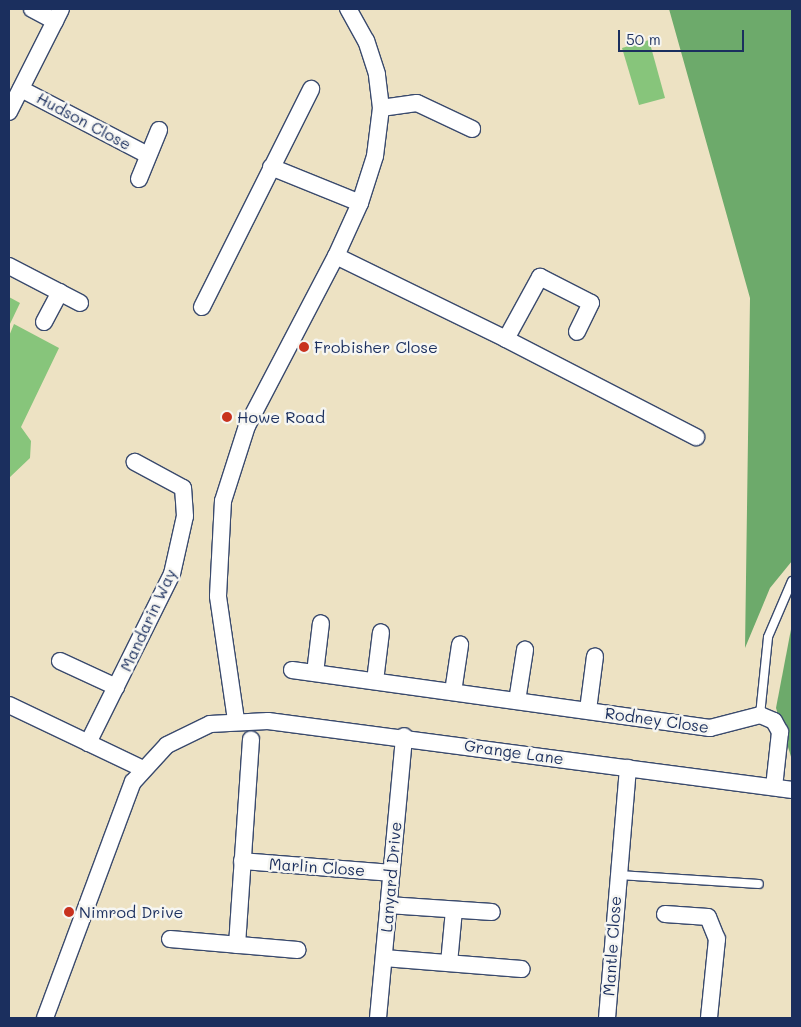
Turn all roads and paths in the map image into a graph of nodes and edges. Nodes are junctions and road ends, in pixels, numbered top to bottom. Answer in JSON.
{"nodes":[{"id":1,"x":32,"y":9,"type":"edge"},
{"id":2,"x":348,"y":9,"type":"edge"},
{"id":3,"x":58,"y":15,"type":"edge"},
{"id":4,"x":21,"y":89,"type":"junction"},
{"id":5,"x":311,"y":89,"type":"dead end"},
{"id":6,"x":381,"y":108,"type":"junction"},
{"id":7,"x":9,"y":112,"type":"edge"},
{"id":8,"x":472,"y":129,"type":"dead end"},
{"id":9,"x":159,"y":130,"type":"dead end"},
{"id":10,"x":146,"y":154,"type":"junction"},
{"id":11,"x":271,"y":167,"type":"junction"},
{"id":12,"x":139,"y":179,"type":"dead end"},
{"id":13,"x":360,"y":203,"type":"junction"},
{"id":14,"x":336,"y":256,"type":"junction"},
{"id":15,"x":9,"y":266,"type":"edge"},
{"id":16,"x":60,"y":292,"type":"junction"},
{"id":17,"x":80,"y":302,"type":"dead end"},
{"id":18,"x":202,"y":307,"type":"dead end"},
{"id":19,"x":44,"y":322,"type":"dead end"},
{"id":20,"x":577,"y":332,"type":"dead end"},
{"id":21,"x":506,"y":339,"type":"junction"},
{"id":22,"x":696,"y":437,"type":"dead end"},
{"id":23,"x":135,"y":462,"type":"dead end"},
{"id":24,"x":792,"y":582,"type":"edge"},
{"id":25,"x":321,"y":623,"type":"dead end"},
{"id":26,"x":381,"y":632,"type":"dead end"},
{"id":27,"x":460,"y":645,"type":"dead end"},
{"id":28,"x":525,"y":650,"type":"dead end"},
{"id":29,"x":595,"y":656,"type":"dead end"},
{"id":30,"x":60,"y":661,"type":"dead end"},
{"id":31,"x":292,"y":670,"type":"dead end"},
{"id":32,"x":314,"y":673,"type":"junction"},
{"id":33,"x":375,"y":681,"type":"junction"},
{"id":34,"x":116,"y":687,"type":"junction"},
{"id":35,"x":453,"y":692,"type":"junction"},
{"id":36,"x":517,"y":701,"type":"junction"},
{"id":37,"x":9,"y":705,"type":"edge"},
{"id":38,"x":588,"y":710,"type":"junction"},
{"id":39,"x":760,"y":715,"type":"junction"},
{"id":40,"x":236,"y":720,"type":"junction"},
{"id":41,"x":404,"y":736,"type":"junction"},
{"id":42,"x":251,"y":739,"type":"dead end"},
{"id":43,"x":88,"y":743,"type":"junction"},
{"id":44,"x":141,"y":768,"type":"junction"},
{"id":45,"x":628,"y":768,"type":"junction"},
{"id":46,"x":774,"y":787,"type":"junction"},
{"id":47,"x":792,"y":790,"type":"edge"},
{"id":48,"x":242,"y":861,"type":"junction"},
{"id":49,"x":391,"y":873,"type":"junction"},
{"id":50,"x":617,"y":874,"type":"junction"},
{"id":51,"x":759,"y":884,"type":"dead end"},
{"id":52,"x":388,"y":905,"type":"junction"},
{"id":53,"x":454,"y":910,"type":"junction"},
{"id":54,"x":492,"y":912,"type":"dead end"},
{"id":55,"x":665,"y":914,"type":"dead end"},
{"id":56,"x":170,"y":939,"type":"dead end"},
{"id":57,"x":237,"y":945,"type":"junction"},
{"id":58,"x":298,"y":950,"type":"dead end"},
{"id":59,"x":384,"y":958,"type":"junction"},
{"id":60,"x":449,"y":963,"type":"junction"},
{"id":61,"x":522,"y":969,"type":"dead end"},
{"id":62,"x":45,"y":1018,"type":"edge"},
{"id":63,"x":378,"y":1018,"type":"edge"},
{"id":64,"x":606,"y":1018,"type":"edge"},
{"id":65,"x":709,"y":1018,"type":"edge"}],
"edges":[{"from":1,"to":3,"type":"street"},
{"from":2,"to":6,"type":"street"},
{"from":3,"to":4,"type":"street"},
{"from":4,"to":7,"type":"street"},
{"from":4,"to":10,"type":"street","name":"Hudson Close"},
{"from":5,"to":11,"type":"street"},
{"from":6,"to":8,"type":"street"},
{"from":6,"to":13,"type":"street"},
{"from":9,"to":10,"type":"street","name":"Hudson Close"},
{"from":10,"to":12,"type":"street","name":"Hudson Close"},
{"from":11,"to":13,"type":"street"},
{"from":11,"to":18,"type":"street"},
{"from":13,"to":14,"type":"street"},
{"from":14,"to":21,"type":"street"},
{"from":14,"to":40,"type":"street"},
{"from":15,"to":16,"type":"street"},
{"from":16,"to":17,"type":"street"},
{"from":16,"to":19,"type":"street"},
{"from":20,"to":21,"type":"street"},
{"from":21,"to":22,"type":"street"},
{"from":23,"to":34,"type":"street","name":"Mandarin Way"},
{"from":24,"to":39,"type":"lane"},
{"from":25,"to":32,"type":"street"},
{"from":26,"to":33,"type":"street"},
{"from":27,"to":35,"type":"street"},
{"from":28,"to":36,"type":"street"},
{"from":29,"to":38,"type":"street","name":"Rodney Close"},
{"from":30,"to":34,"type":"street","name":"Mandarin Way"},
{"from":31,"to":32,"type":"street","name":"Rodney Close"},
{"from":32,"to":33,"type":"street","name":"Rodney Close"},
{"from":33,"to":35,"type":"street","name":"Rodney Close"},
{"from":34,"to":43,"type":"street","name":"Mandarin Way"},
{"from":35,"to":36,"type":"street","name":"Rodney Close"},
{"from":36,"to":38,"type":"street","name":"Rodney Close"},
{"from":37,"to":43,"type":"street"},
{"from":38,"to":39,"type":"street","name":"Rodney Close"},
{"from":39,"to":46,"type":"street"},
{"from":40,"to":41,"type":"street","name":"Grange Lane"},
{"from":40,"to":44,"type":"street"},
{"from":41,"to":45,"type":"street","name":"Grange Lane"},
{"from":41,"to":49,"type":"street","name":"Lanyard Drive"},
{"from":42,"to":48,"type":"street"},
{"from":43,"to":44,"type":"street"},
{"from":44,"to":62,"type":"street"},
{"from":45,"to":46,"type":"street","name":"Grange Lane"},
{"from":45,"to":50,"type":"street","name":"Mantle Close"},
{"from":46,"to":47,"type":"street","name":"Grange Lane"},
{"from":48,"to":49,"type":"street","name":"Marlin Close"},
{"from":48,"to":57,"type":"street"},
{"from":49,"to":52,"type":"street","name":"Lanyard Drive"},
{"from":50,"to":51,"type":"lane","name":"Mantle Close"},
{"from":50,"to":64,"type":"street","name":"Mantle Close"},
{"from":52,"to":53,"type":"street"},
{"from":52,"to":59,"type":"street","name":"Lanyard Drive"},
{"from":53,"to":54,"type":"street"},
{"from":53,"to":60,"type":"street"},
{"from":55,"to":65,"type":"street"},
{"from":56,"to":57,"type":"street"},
{"from":57,"to":58,"type":"street"},
{"from":59,"to":60,"type":"street"},
{"from":59,"to":63,"type":"street","name":"Lanyard Drive"},
{"from":60,"to":61,"type":"street"}]}
